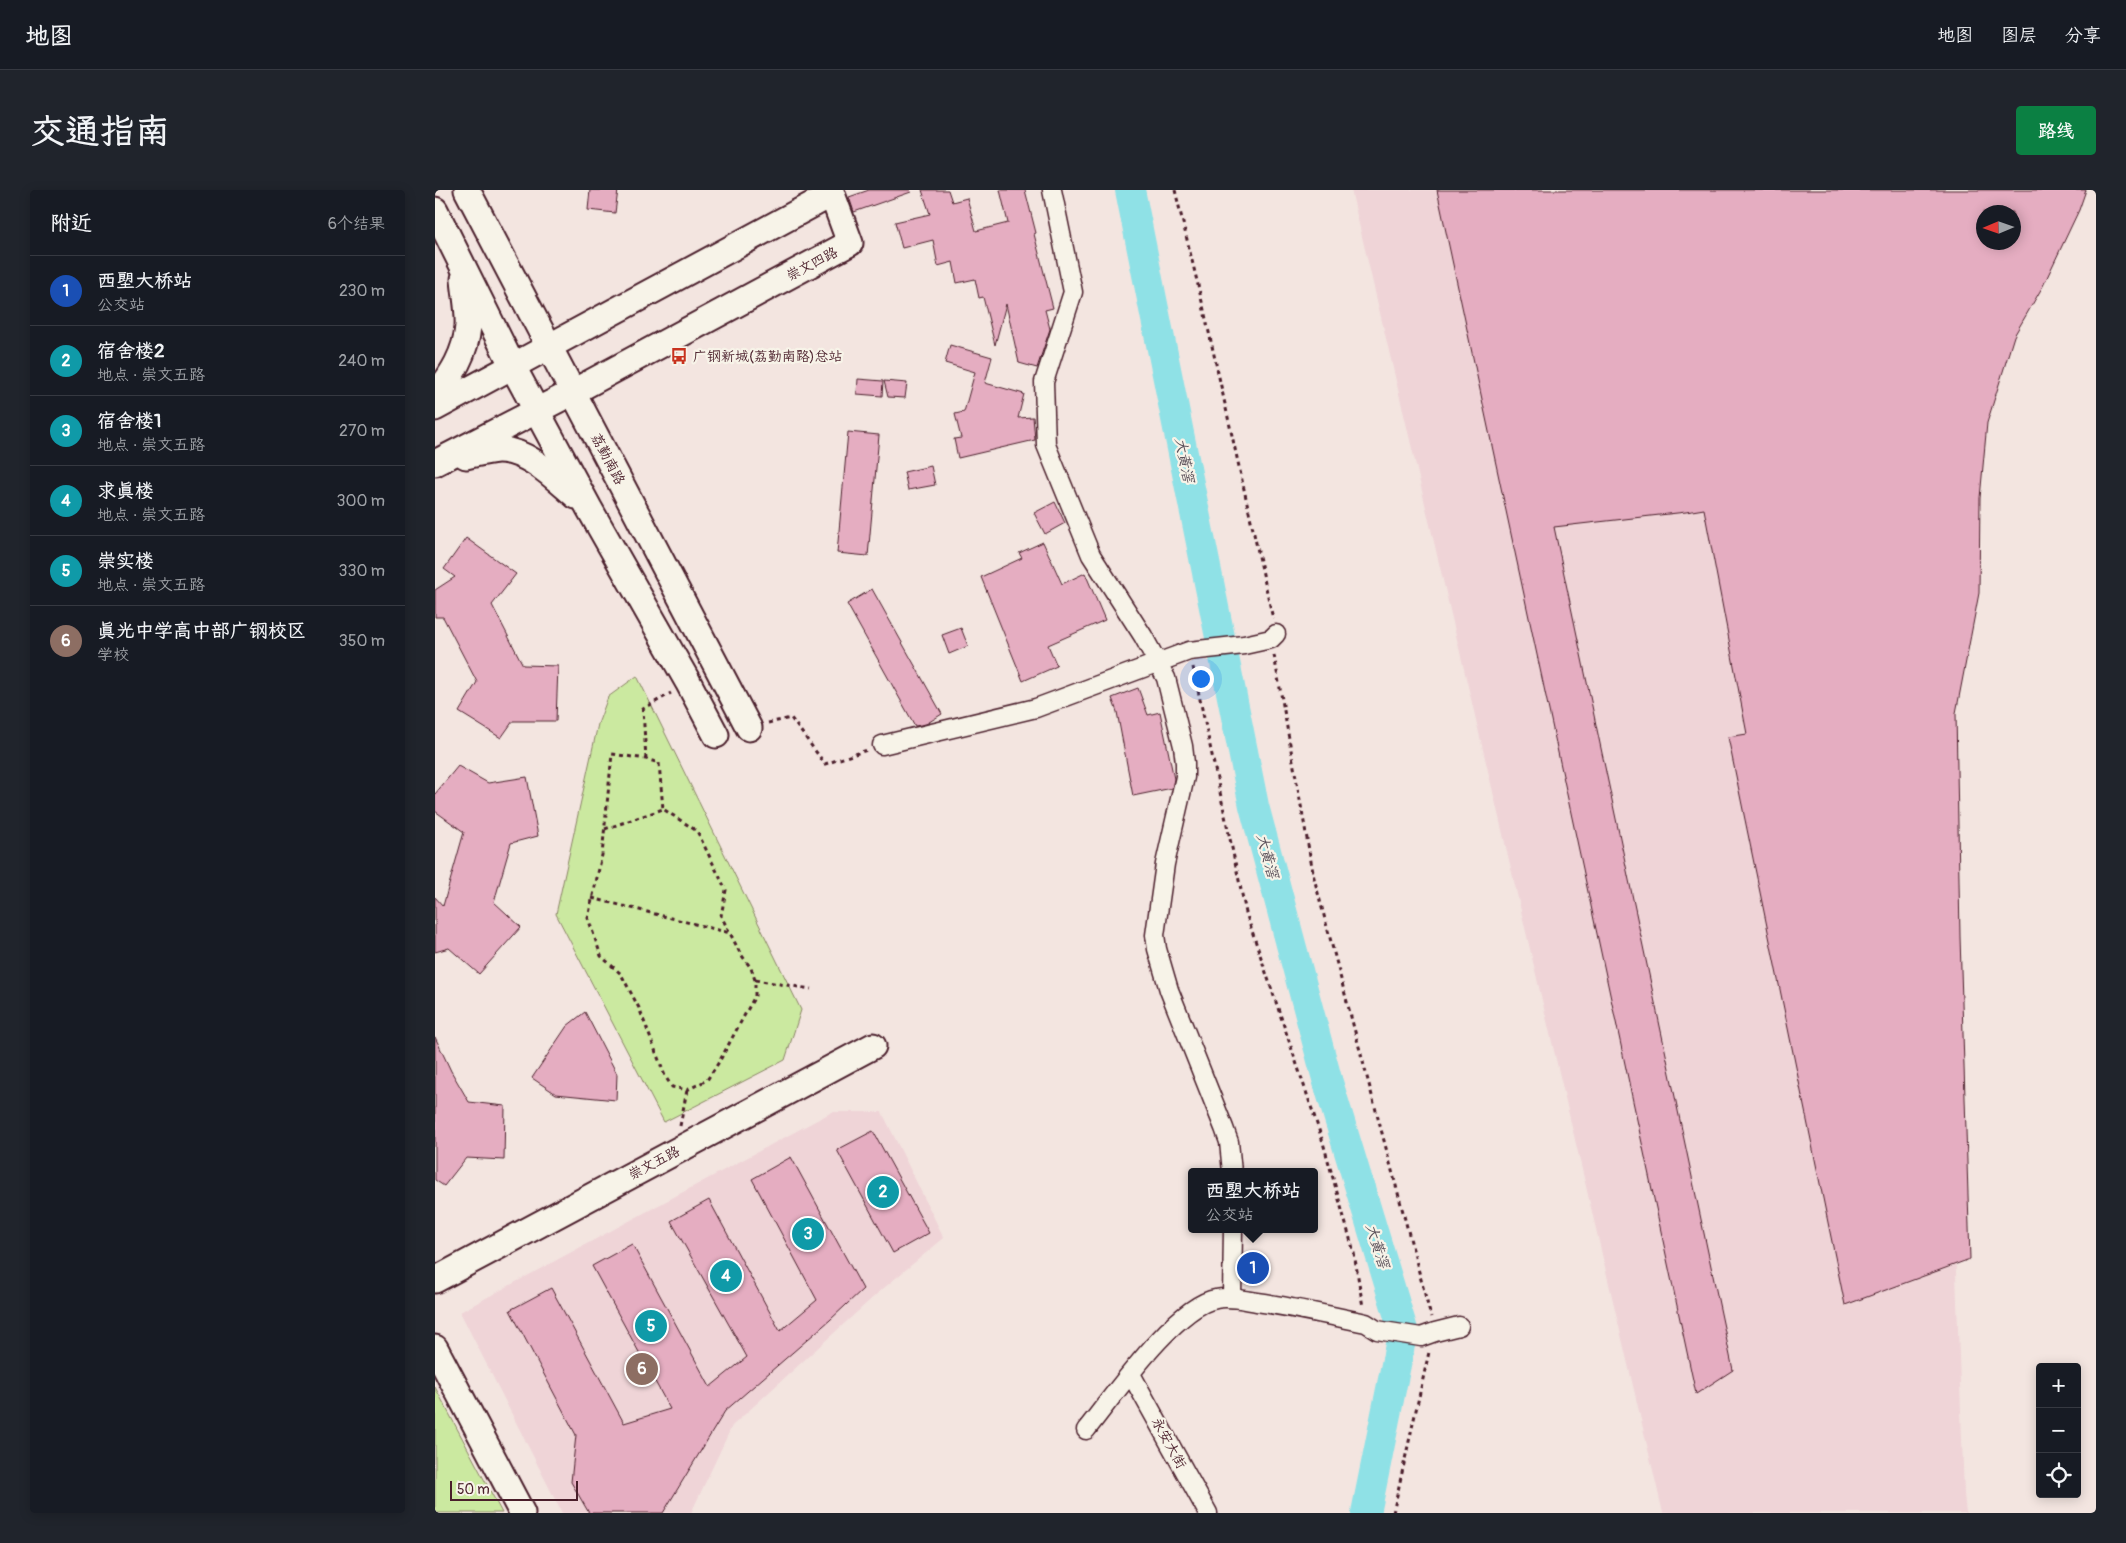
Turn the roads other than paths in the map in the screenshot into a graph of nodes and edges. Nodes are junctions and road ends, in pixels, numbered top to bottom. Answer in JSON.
{"nodes":[{"id":1,"x":467,"y":190,"type":"edge"},
{"id":2,"x":1052,"y":190,"type":"edge"},
{"id":3,"x":435,"y":210,"type":"edge"},
{"id":4,"x":463,"y":264,"type":"junction"},
{"id":5,"x":550,"y":347,"type":"junction"},
{"id":6,"x":513,"y":367,"type":"junction"},
{"id":7,"x":573,"y":392,"type":"junction"},
{"id":8,"x":435,"y":396,"type":"edge"},
{"id":9,"x":435,"y":408,"type":"edge"},
{"id":10,"x":537,"y":411,"type":"junction"},
{"id":11,"x":437,"y":462,"type":"edge"},
{"id":12,"x":589,"y":508,"type":"junction"},
{"id":13,"x":1274,"y":637,"type":"road end"},
{"id":14,"x":1159,"y":662,"type":"junction"},
{"id":15,"x":749,"y":728,"type":"road end"},
{"id":16,"x":716,"y":735,"type":"dead end"},
{"id":17,"x":882,"y":745,"type":"road end"},
{"id":18,"x":873,"y":1046,"type":"dead end"},
{"id":19,"x":1232,"y":1168,"type":"edge"},
{"id":20,"x":1233,"y":1233,"type":"edge"},
{"id":21,"x":435,"y":1280,"type":"edge"},
{"id":22,"x":1232,"y":1298,"type":"junction"},
{"id":23,"x":1459,"y":1326,"type":"dead end"},
{"id":24,"x":435,"y":1348,"type":"edge"},
{"id":25,"x":1131,"y":1374,"type":"junction"},
{"id":26,"x":1086,"y":1430,"type":"dead end"},
{"id":27,"x":522,"y":1513,"type":"edge"},
{"id":28,"x":1208,"y":1513,"type":"edge"}],
"edges":[{"from":1,"to":5,"type":"street","name":"荔勤南路"},
{"from":2,"to":14,"type":"street"},
{"from":3,"to":4,"type":"street"},
{"from":4,"to":6,"type":"street"},
{"from":4,"to":8,"type":"street"},
{"from":5,"to":6,"type":"street","name":"崇文四路"},
{"from":5,"to":7,"type":"street","name":"荔勤南路"},
{"from":5,"to":7,"type":"street","name":"崇文四路"},
{"from":6,"to":9,"type":"street","name":"崇文四路"},
{"from":6,"to":10,"type":"street"},
{"from":7,"to":10,"type":"street","name":"崇文四路"},
{"from":7,"to":15,"type":"street","name":"荔勤南路"},
{"from":10,"to":11,"type":"street","name":"崇文四路"},
{"from":10,"to":12,"type":"street"},
{"from":11,"to":12,"type":"street"},
{"from":12,"to":16,"type":"street"},
{"from":13,"to":14,"type":"street"},
{"from":14,"to":17,"type":"street"},
{"from":14,"to":19,"type":"street"},
{"from":18,"to":21,"type":"street","name":"崇文五路"},
{"from":20,"to":22,"type":"street"},
{"from":22,"to":23,"type":"street"},
{"from":22,"to":25,"type":"street"},
{"from":24,"to":27,"type":"street"},
{"from":25,"to":26,"type":"street"},
{"from":25,"to":28,"type":"street","name":"永安大街"}]}
